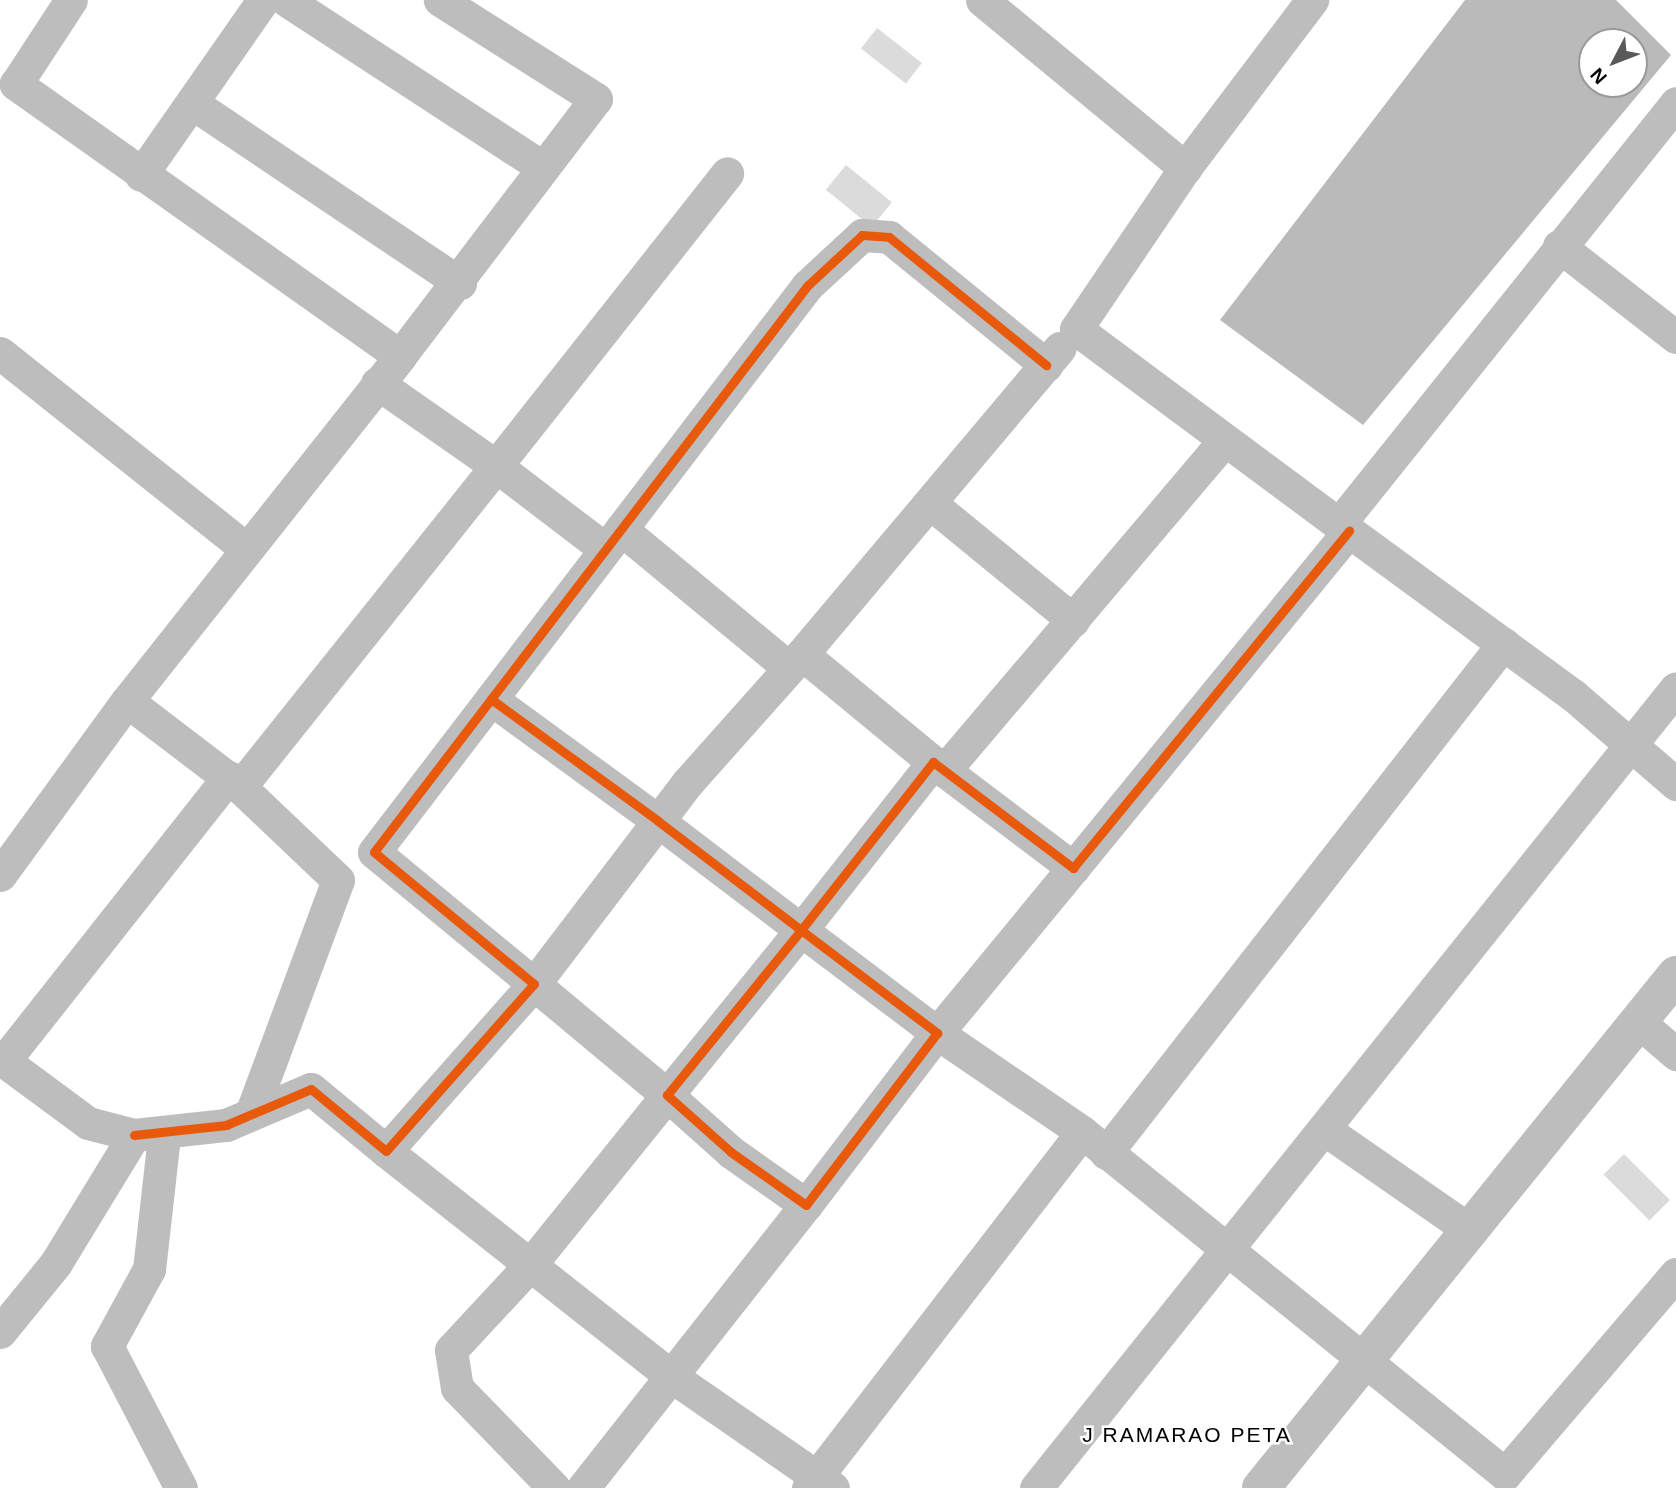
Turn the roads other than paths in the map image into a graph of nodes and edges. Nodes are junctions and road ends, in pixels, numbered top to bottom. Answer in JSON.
{"nodes":[{"id":1,"x":71,"y":0,"type":"edge"},
{"id":2,"x":263,"y":0,"type":"edge"},
{"id":3,"x":286,"y":0,"type":"edge"},
{"id":4,"x":440,"y":0,"type":"edge"},
{"id":5,"x":982,"y":0,"type":"edge"},
{"id":6,"x":1312,"y":0,"type":"edge"},
{"id":7,"x":8,"y":91,"type":"edge"},
{"id":8,"x":192,"y":103,"type":"junction"},
{"id":9,"x":1676,"y":103,"type":"edge"},
{"id":10,"x":542,"y":167,"type":"junction"},
{"id":11,"x":1185,"y":168,"type":"junction"},
{"id":12,"x":727,"y":173,"type":"dead end"},
{"id":13,"x":141,"y":175,"type":"junction"},
{"id":14,"x":1559,"y":246,"type":"junction"},
{"id":15,"x":460,"y":283,"type":"junction"},
{"id":16,"x":1076,"y":329,"type":"junction"},
{"id":17,"x":1676,"y":337,"type":"edge"},
{"id":18,"x":0,"y":353,"type":"edge"},
{"id":19,"x":400,"y":356,"type":"junction"},
{"id":20,"x":1046,"y":365,"type":"junction"},
{"id":21,"x":377,"y":383,"type":"junction"},
{"id":22,"x":1225,"y":440,"type":"junction"},
{"id":23,"x":496,"y":466,"type":"junction"},
{"id":24,"x":929,"y":503,"type":"junction"},
{"id":25,"x":1344,"y":527,"type":"junction"},
{"id":26,"x":613,"y":539,"type":"junction"},
{"id":27,"x":246,"y":549,"type":"junction"},
{"id":28,"x":1073,"y":620,"type":"junction"},
{"id":29,"x":1503,"y":644,"type":"junction"},
{"id":30,"x":796,"y":661,"type":"junction"},
{"id":31,"x":1676,"y":688,"type":"edge"},
{"id":32,"x":491,"y":699,"type":"junction"},
{"id":33,"x":127,"y":701,"type":"junction"},
{"id":34,"x":1628,"y":743,"type":"junction"},
{"id":35,"x":938,"y":767,"type":"junction"},
{"id":36,"x":234,"y":782,"type":"junction"},
{"id":37,"x":1676,"y":785,"type":"edge"},
{"id":38,"x":658,"y":821,"type":"junction"},
{"id":39,"x":1073,"y":869,"type":"junction"},
{"id":40,"x":0,"y":875,"type":"edge"},
{"id":41,"x":801,"y":930,"type":"junction"},
{"id":42,"x":1676,"y":975,"type":"edge"},
{"id":43,"x":534,"y":984,"type":"junction"},
{"id":44,"x":1640,"y":1023,"type":"junction"},
{"id":45,"x":937,"y":1032,"type":"junction"},
{"id":46,"x":1676,"y":1054,"type":"edge"},
{"id":47,"x":2,"y":1059,"type":"edge"},
{"id":48,"x":667,"y":1095,"type":"junction"},
{"id":49,"x":251,"y":1114,"type":"junction"},
{"id":50,"x":1324,"y":1129,"type":"junction"},
{"id":51,"x":149,"y":1136,"type":"junction"},
{"id":52,"x":1094,"y":1142,"type":"junction"},
{"id":53,"x":386,"y":1151,"type":"junction"},
{"id":54,"x":806,"y":1205,"type":"junction"},
{"id":55,"x":1471,"y":1231,"type":"junction"},
{"id":56,"x":1225,"y":1254,"type":"junction"},
{"id":57,"x":530,"y":1265,"type":"junction"},
{"id":58,"x":1676,"y":1274,"type":"edge"},
{"id":59,"x":0,"y":1332,"type":"edge"},
{"id":60,"x":1364,"y":1360,"type":"junction"},
{"id":61,"x":671,"y":1376,"type":"junction"},
{"id":62,"x":1513,"y":1481,"type":"edge"},
{"id":63,"x":819,"y":1484,"type":"edge"},
{"id":64,"x":181,"y":1488,"type":"edge"},
{"id":65,"x":554,"y":1488,"type":"edge"},
{"id":66,"x":583,"y":1488,"type":"edge"},
{"id":67,"x":1036,"y":1488,"type":"edge"},
{"id":68,"x":1261,"y":1488,"type":"edge"}],
"edges":[{"from":1,"to":7,"type":"street"},
{"from":2,"to":8,"type":"street"},
{"from":3,"to":10,"type":"street"},
{"from":4,"to":10,"type":"street"},
{"from":5,"to":11,"type":"street"},
{"from":6,"to":11,"type":"street"},
{"from":7,"to":13,"type":"street"},
{"from":8,"to":13,"type":"street"},
{"from":8,"to":15,"type":"street"},
{"from":9,"to":14,"type":"street"},
{"from":10,"to":15,"type":"street"},
{"from":11,"to":16,"type":"street"},
{"from":12,"to":23,"type":"street"},
{"from":13,"to":19,"type":"street"},
{"from":14,"to":17,"type":"street"},
{"from":14,"to":25,"type":"street"},
{"from":15,"to":19,"type":"street"},
{"from":16,"to":20,"type":"street"},
{"from":16,"to":22,"type":"street"},
{"from":18,"to":27,"type":"street"},
{"from":19,"to":21,"type":"street"},
{"from":20,"to":24,"type":"street"},
{"from":20,"to":26,"type":"street"},
{"from":21,"to":23,"type":"street"},
{"from":21,"to":27,"type":"street"},
{"from":22,"to":25,"type":"street"},
{"from":22,"to":28,"type":"street"},
{"from":23,"to":26,"type":"street"},
{"from":23,"to":36,"type":"street"},
{"from":24,"to":28,"type":"street"},
{"from":24,"to":30,"type":"street"},
{"from":25,"to":29,"type":"street"},
{"from":25,"to":39,"type":"street"},
{"from":26,"to":30,"type":"street"},
{"from":26,"to":32,"type":"street"},
{"from":27,"to":33,"type":"street"},
{"from":28,"to":35,"type":"street"},
{"from":29,"to":34,"type":"street"},
{"from":29,"to":52,"type":"street"},
{"from":30,"to":35,"type":"street"},
{"from":30,"to":38,"type":"street"},
{"from":31,"to":34,"type":"street"},
{"from":32,"to":38,"type":"street"},
{"from":32,"to":43,"type":"street"},
{"from":33,"to":36,"type":"street"},
{"from":33,"to":40,"type":"street"},
{"from":34,"to":37,"type":"street"},
{"from":34,"to":50,"type":"street"},
{"from":35,"to":39,"type":"street"},
{"from":35,"to":41,"type":"street"},
{"from":36,"to":47,"type":"street"},
{"from":36,"to":49,"type":"street"},
{"from":38,"to":41,"type":"street"},
{"from":38,"to":43,"type":"street"},
{"from":39,"to":45,"type":"street"},
{"from":41,"to":45,"type":"street"},
{"from":41,"to":48,"type":"street"},
{"from":42,"to":44,"type":"street"},
{"from":43,"to":48,"type":"street"},
{"from":43,"to":53,"type":"street"},
{"from":44,"to":46,"type":"street"},
{"from":44,"to":55,"type":"street"},
{"from":45,"to":52,"type":"street"},
{"from":45,"to":54,"type":"street"},
{"from":47,"to":51,"type":"street"},
{"from":48,"to":54,"type":"street"},
{"from":48,"to":57,"type":"street"},
{"from":49,"to":51,"type":"street"},
{"from":49,"to":53,"type":"street"},
{"from":50,"to":55,"type":"street"},
{"from":50,"to":56,"type":"street"},
{"from":51,"to":59,"type":"street"},
{"from":51,"to":64,"type":"street"},
{"from":52,"to":56,"type":"street"},
{"from":52,"to":63,"type":"street"},
{"from":53,"to":57,"type":"street"},
{"from":54,"to":61,"type":"street"},
{"from":55,"to":60,"type":"street"},
{"from":56,"to":60,"type":"street"},
{"from":56,"to":67,"type":"street"},
{"from":57,"to":61,"type":"street"},
{"from":57,"to":65,"type":"street"},
{"from":58,"to":62,"type":"street"},
{"from":60,"to":62,"type":"street"},
{"from":60,"to":68,"type":"street"},
{"from":61,"to":63,"type":"street"},
{"from":61,"to":66,"type":"street"}]}
